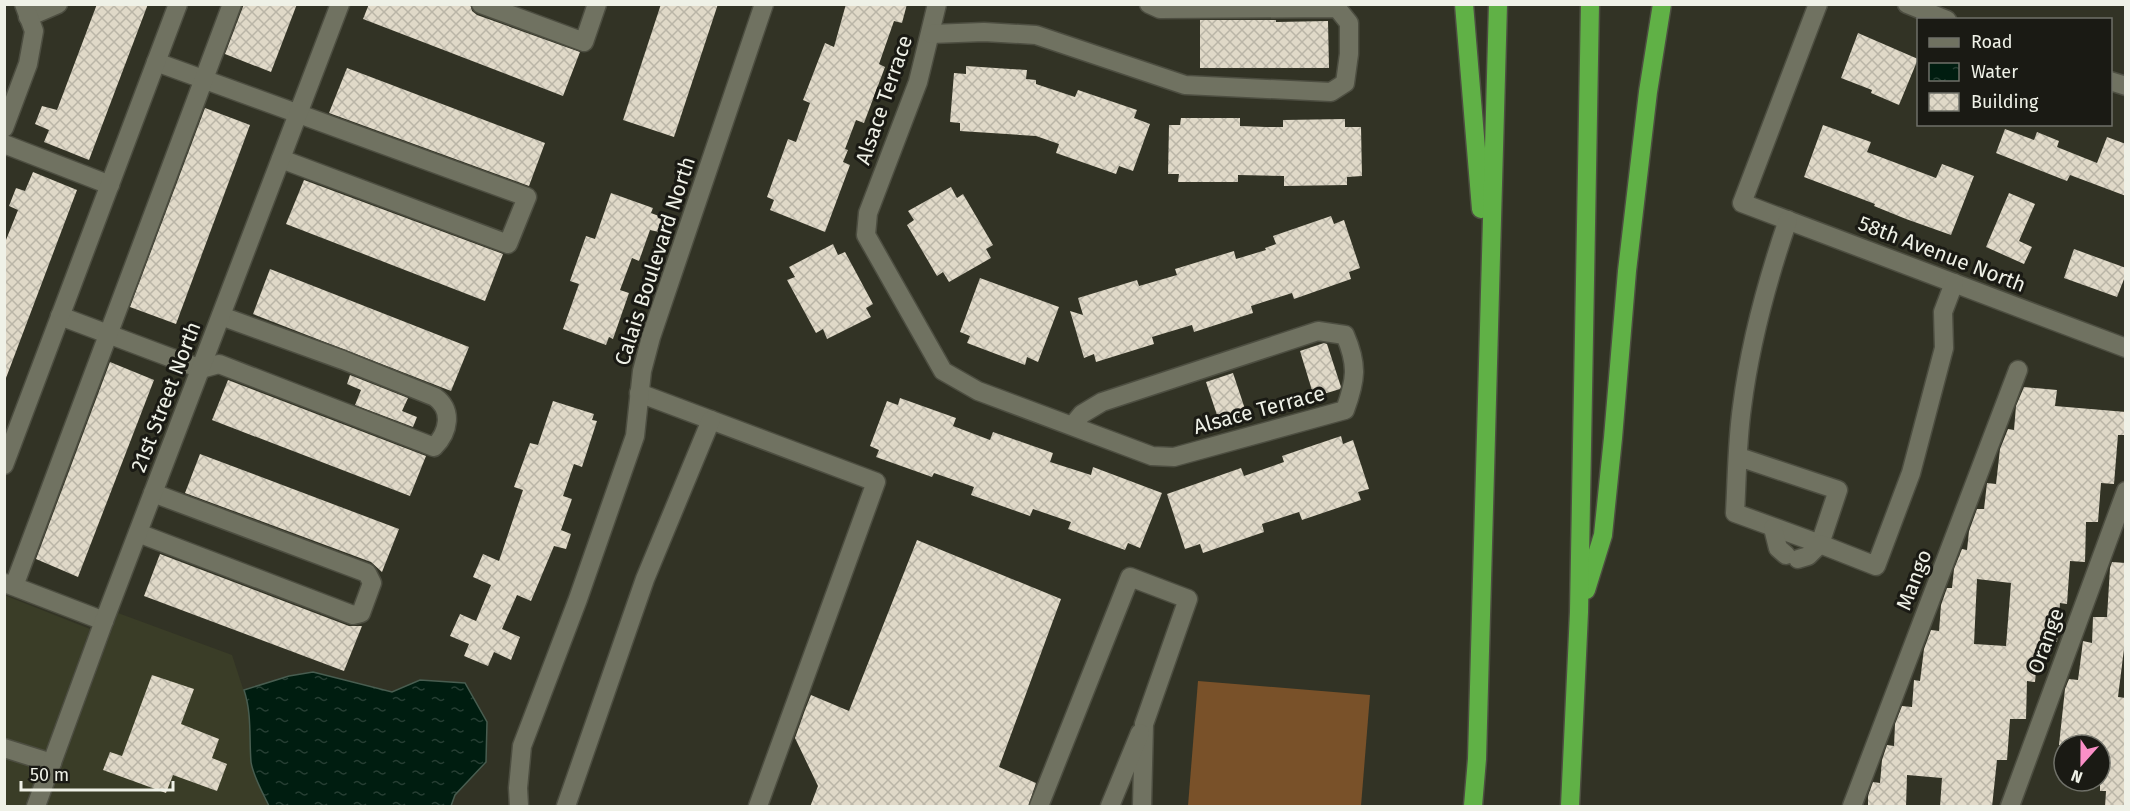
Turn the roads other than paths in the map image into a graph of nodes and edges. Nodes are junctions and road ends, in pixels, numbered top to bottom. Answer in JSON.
{"nodes":[{"id":1,"x":58,"y":4,"type":"edge"},
{"id":2,"x":178,"y":4,"type":"edge"},
{"id":3,"x":232,"y":4,"type":"edge"},
{"id":4,"x":340,"y":4,"type":"edge"},
{"id":5,"x":481,"y":4,"type":"edge"},
{"id":6,"x":597,"y":4,"type":"edge"},
{"id":7,"x":764,"y":4,"type":"edge"},
{"id":8,"x":937,"y":4,"type":"edge"},
{"id":9,"x":1149,"y":4,"type":"edge"},
{"id":10,"x":1464,"y":4,"type":"edge"},
{"id":11,"x":1498,"y":4,"type":"edge"},
{"id":12,"x":1590,"y":4,"type":"edge"},
{"id":13,"x":1662,"y":4,"type":"edge"},
{"id":14,"x":1818,"y":4,"type":"edge"},
{"id":15,"x":1907,"y":4,"type":"edge"},
{"id":16,"x":26,"y":11,"type":"edge"},
{"id":17,"x":1942,"y":18,"type":"edge"},
{"id":18,"x":930,"y":34,"type":"junction"},
{"id":19,"x":156,"y":62,"type":"junction"},
{"id":20,"x":203,"y":79,"type":"junction"},
{"id":21,"x":298,"y":113,"type":"junction"},
{"id":22,"x":4,"y":128,"type":"edge"},
{"id":23,"x":4,"y":144,"type":"edge"},
{"id":24,"x":281,"y":159,"type":"junction"},
{"id":25,"x":110,"y":185,"type":"junction"},
{"id":26,"x":1788,"y":220,"type":"junction"},
{"id":27,"x":1954,"y":283,"type":"junction"},
{"id":28,"x":60,"y":316,"type":"junction"},
{"id":29,"x":221,"y":316,"type":"junction"},
{"id":30,"x":1488,"y":318,"type":"junction"},
{"id":31,"x":108,"y":334,"type":"junction"},
{"id":32,"x":2126,"y":348,"type":"edge"},
{"id":33,"x":201,"y":369,"type":"junction"},
{"id":34,"x":2018,"y":370,"type":"dead end"},
{"id":35,"x":639,"y":393,"type":"junction"},
{"id":36,"x":711,"y":420,"type":"junction"},
{"id":37,"x":1072,"y":426,"type":"junction"},
{"id":38,"x":1738,"y":457,"type":"junction"},
{"id":39,"x":4,"y":465,"type":"edge"},
{"id":40,"x":2126,"y":491,"type":"edge"},
{"id":41,"x":153,"y":493,"type":"junction"},
{"id":42,"x":1773,"y":528,"type":"junction"},
{"id":43,"x":138,"y":533,"type":"junction"},
{"id":44,"x":1820,"y":544,"type":"junction"},
{"id":45,"x":9,"y":584,"type":"edge"},
{"id":46,"x":1579,"y":612,"type":"junction"},
{"id":47,"x":104,"y":621,"type":"junction"},
{"id":48,"x":1144,"y":724,"type":"junction"},
{"id":49,"x":4,"y":748,"type":"edge"},
{"id":50,"x":52,"y":763,"type":"junction"},
{"id":51,"x":36,"y":807,"type":"edge"},
{"id":52,"x":519,"y":807,"type":"edge"},
{"id":53,"x":566,"y":807,"type":"edge"},
{"id":54,"x":759,"y":807,"type":"edge"},
{"id":55,"x":1039,"y":807,"type":"edge"},
{"id":56,"x":1110,"y":807,"type":"edge"},
{"id":57,"x":1142,"y":807,"type":"edge"},
{"id":58,"x":1473,"y":807,"type":"edge"},
{"id":59,"x":1570,"y":807,"type":"edge"},
{"id":60,"x":1852,"y":807,"type":"edge"},
{"id":61,"x":2010,"y":807,"type":"edge"}],
"edges":[{"from":1,"to":16,"type":"street"},
{"from":2,"to":19,"type":"street"},
{"from":3,"to":20,"type":"street"},
{"from":4,"to":21,"type":"street","name":"21st Street North"},
{"from":5,"to":6,"type":"street"},
{"from":7,"to":35,"type":"street","name":"Calais Boulevard North"},
{"from":8,"to":18,"type":"street","name":"Alsace Terrace"},
{"from":9,"to":18,"type":"street"},
{"from":10,"to":30,"type":"highway"},
{"from":11,"to":30,"type":"highway"},
{"from":12,"to":46,"type":"highway"},
{"from":13,"to":46,"type":"highway"},
{"from":14,"to":26,"type":"street","name":"58th Avenue North"},
{"from":15,"to":17,"type":"street"},
{"from":16,"to":22,"type":"street"},
{"from":18,"to":37,"type":"street","name":"Alsace Terrace"},
{"from":19,"to":20,"type":"street"},
{"from":19,"to":25,"type":"street"},
{"from":20,"to":21,"type":"street"},
{"from":20,"to":31,"type":"street"},
{"from":21,"to":24,"type":"street","name":"21st Street North"},
{"from":21,"to":24,"type":"street"},
{"from":23,"to":25,"type":"street"},
{"from":24,"to":29,"type":"street","name":"21st Street North"},
{"from":25,"to":28,"type":"street"},
{"from":26,"to":27,"type":"street","name":"58th Avenue North"},
{"from":26,"to":38,"type":"street"},
{"from":27,"to":32,"type":"street","name":"58th Avenue North"},
{"from":27,"to":44,"type":"street"},
{"from":28,"to":31,"type":"street"},
{"from":28,"to":39,"type":"street"},
{"from":29,"to":33,"type":"street","name":"21st Street North"},
{"from":29,"to":33,"type":"street"},
{"from":30,"to":58,"type":"highway"},
{"from":31,"to":33,"type":"street"},
{"from":31,"to":45,"type":"street"},
{"from":33,"to":41,"type":"street","name":"21st Street North"},
{"from":34,"to":60,"type":"street","name":"Mango"},
{"from":35,"to":36,"type":"street"},
{"from":35,"to":52,"type":"street","name":"Calais Boulevard North"},
{"from":36,"to":53,"type":"street"},
{"from":36,"to":54,"type":"street"},
{"from":37,"to":37,"type":"street","name":"Alsace Terrace"},
{"from":38,"to":42,"type":"street"},
{"from":38,"to":44,"type":"street"},
{"from":40,"to":61,"type":"street","name":"Orange"},
{"from":41,"to":43,"type":"street","name":"21st Street North"},
{"from":41,"to":43,"type":"street"},
{"from":42,"to":44,"type":"street"},
{"from":42,"to":44,"type":"street"},
{"from":43,"to":47,"type":"street","name":"21st Street North"},
{"from":45,"to":47,"type":"street"},
{"from":46,"to":59,"type":"highway"},
{"from":47,"to":50,"type":"street","name":"21st Street North"},
{"from":48,"to":55,"type":"street"},
{"from":48,"to":56,"type":"street"},
{"from":48,"to":57,"type":"street"},
{"from":49,"to":50,"type":"street"},
{"from":50,"to":51,"type":"street","name":"21st Street North"}]}
